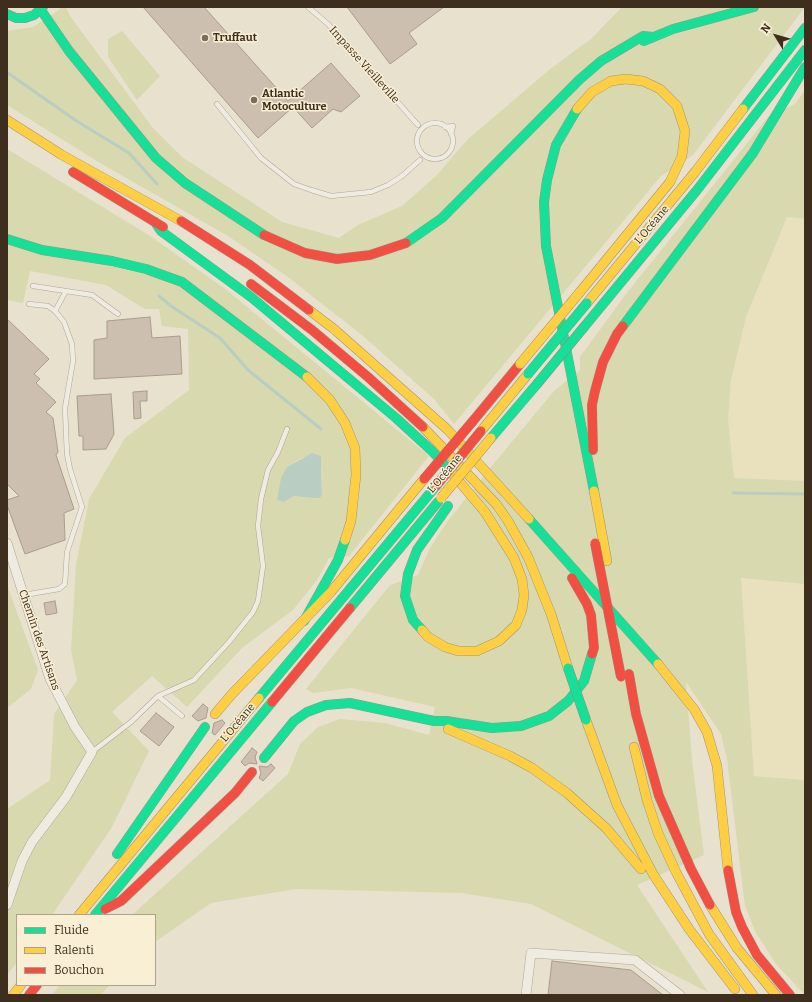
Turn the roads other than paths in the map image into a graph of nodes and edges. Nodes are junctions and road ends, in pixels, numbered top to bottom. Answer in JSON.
{"nodes":[{"id":1,"x":308,"y":7,"type":"edge"},
{"id":2,"x":754,"y":7,"type":"edge"},
{"id":3,"x":42,"y":8,"type":"edge"},
{"id":4,"x":10,"y":18,"type":"edge"},
{"id":5,"x":805,"y":28,"type":"edge"},
{"id":6,"x":653,"y":37,"type":"junction"},
{"id":7,"x":805,"y":50,"type":"edge"},
{"id":8,"x":805,"y":68,"type":"edge"},
{"id":9,"x":217,"y":104,"type":"dead end"},
{"id":10,"x":569,"y":104,"type":"dead end"},
{"id":11,"x":7,"y":120,"type":"edge"},
{"id":12,"x":418,"y":125,"type":"junction"},
{"id":13,"x":426,"y":126,"type":"junction"},
{"id":14,"x":555,"y":127,"type":"dead end"},
{"id":15,"x":7,"y":131,"type":"edge"},
{"id":16,"x":419,"y":133,"type":"junction"},
{"id":17,"x":421,"y":152,"type":"junction"},
{"id":18,"x":429,"y":158,"type":"junction"},
{"id":19,"x":420,"y":160,"type":"junction"},
{"id":20,"x":155,"y":222,"type":"junction"},
{"id":21,"x":7,"y":239,"type":"edge"},
{"id":22,"x":221,"y":263,"type":"dead end"},
{"id":23,"x":245,"y":280,"type":"dead end"},
{"id":24,"x":33,"y":286,"type":"dead end"},
{"id":25,"x":66,"y":291,"type":"junction"},
{"id":26,"x":29,"y":304,"type":"dead end"},
{"id":27,"x":55,"y":311,"type":"junction"},
{"id":28,"x":118,"y":314,"type":"dead end"},
{"id":29,"x":287,"y":429,"type":"dead end"},
{"id":30,"x":460,"y":475,"type":"junction"},
{"id":31,"x":591,"y":482,"type":"junction"},
{"id":32,"x":7,"y":543,"type":"edge"},
{"id":33,"x":599,"y":544,"type":"junction"},
{"id":34,"x":557,"y":551,"type":"junction"},
{"id":35,"x":24,"y":595,"type":"junction"},
{"id":36,"x":304,"y":621,"type":"junction"},
{"id":37,"x":625,"y":676,"type":"junction"},
{"id":38,"x":158,"y":696,"type":"junction"},
{"id":39,"x":215,"y":714,"type":"dead end"},
{"id":40,"x":182,"y":716,"type":"dead end"},
{"id":41,"x":434,"y":721,"type":"junction"},
{"id":42,"x":205,"y":727,"type":"dead end"},
{"id":43,"x":92,"y":752,"type":"junction"},
{"id":44,"x":264,"y":758,"type":"dead end"},
{"id":45,"x":252,"y":772,"type":"dead end"},
{"id":46,"x":94,"y":897,"type":"junction"},
{"id":47,"x":669,"y":901,"type":"junction"},
{"id":48,"x":7,"y":906,"type":"edge"},
{"id":49,"x":80,"y":914,"type":"edge"},
{"id":50,"x":96,"y":914,"type":"edge"},
{"id":51,"x":20,"y":986,"type":"edge"},
{"id":52,"x":36,"y":986,"type":"edge"},
{"id":53,"x":13,"y":995,"type":"edge"},
{"id":54,"x":29,"y":995,"type":"edge"},
{"id":55,"x":526,"y":995,"type":"edge"},
{"id":56,"x":680,"y":995,"type":"edge"},
{"id":57,"x":741,"y":995,"type":"edge"},
{"id":58,"x":753,"y":995,"type":"edge"},
{"id":59,"x":776,"y":995,"type":"edge"},
{"id":60,"x":790,"y":995,"type":"edge"}],
"edges":[{"from":1,"to":12,"type":"lane","name":"Impasse Vieilleville"},
{"from":2,"to":6,"type":"main road"},
{"from":3,"to":4,"type":"main road"},
{"from":3,"to":6,"type":"main road"},
{"from":5,"to":46,"type":"main road","name":"L’Océane","bridge":true},
{"from":6,"to":10,"type":"main road"},
{"from":7,"to":30,"type":"main road","name":"L’Océane","bridge":true},
{"from":8,"to":31,"type":"main road"},
{"from":9,"to":19,"type":"lane"},
{"from":11,"to":34,"type":"main road"},
{"from":12,"to":13,"type":"lane"},
{"from":12,"to":16,"type":"lane"},
{"from":13,"to":16,"type":"lane"},
{"from":13,"to":18,"type":"lane"},
{"from":14,"to":33,"type":"main road"},
{"from":15,"to":20,"type":"main road"},
{"from":16,"to":17,"type":"lane"},
{"from":17,"to":18,"type":"lane"},
{"from":17,"to":19,"type":"lane"},
{"from":18,"to":19,"type":"lane"},
{"from":20,"to":22,"type":"main road"},
{"from":20,"to":30,"type":"main road"},
{"from":21,"to":36,"type":"main road"},
{"from":23,"to":47,"type":"main road","bridge":true},
{"from":24,"to":25,"type":"lane"},
{"from":25,"to":27,"type":"lane"},
{"from":25,"to":28,"type":"lane"},
{"from":26,"to":27,"type":"lane"},
{"from":27,"to":35,"type":"lane"},
{"from":29,"to":38,"type":"lane"},
{"from":30,"to":50,"type":"main road","name":"L’Océane","bridge":true},
{"from":31,"to":33,"type":"main road"},
{"from":31,"to":36,"type":"main road","bridge":true},
{"from":32,"to":35,"type":"street","name":"Chemin des Artisans"},
{"from":33,"to":37,"type":"main road","bridge":true},
{"from":34,"to":41,"type":"main road"},
{"from":34,"to":60,"type":"main road"},
{"from":35,"to":43,"type":"street","name":"Chemin des Artisans"},
{"from":36,"to":39,"type":"main road"},
{"from":37,"to":58,"type":"main road"},
{"from":37,"to":59,"type":"main road"},
{"from":38,"to":40,"type":"lane"},
{"from":38,"to":43,"type":"lane"},
{"from":41,"to":44,"type":"main road"},
{"from":41,"to":47,"type":"main road"},
{"from":42,"to":46,"type":"main road"},
{"from":43,"to":48,"type":"street"},
{"from":45,"to":50,"type":"main road"},
{"from":46,"to":49,"type":"main road","name":"L’Océane"},
{"from":47,"to":57,"type":"main road"},
{"from":51,"to":53,"type":"main road"},
{"from":52,"to":54,"type":"main road"},
{"from":55,"to":56,"type":"street"}]}
